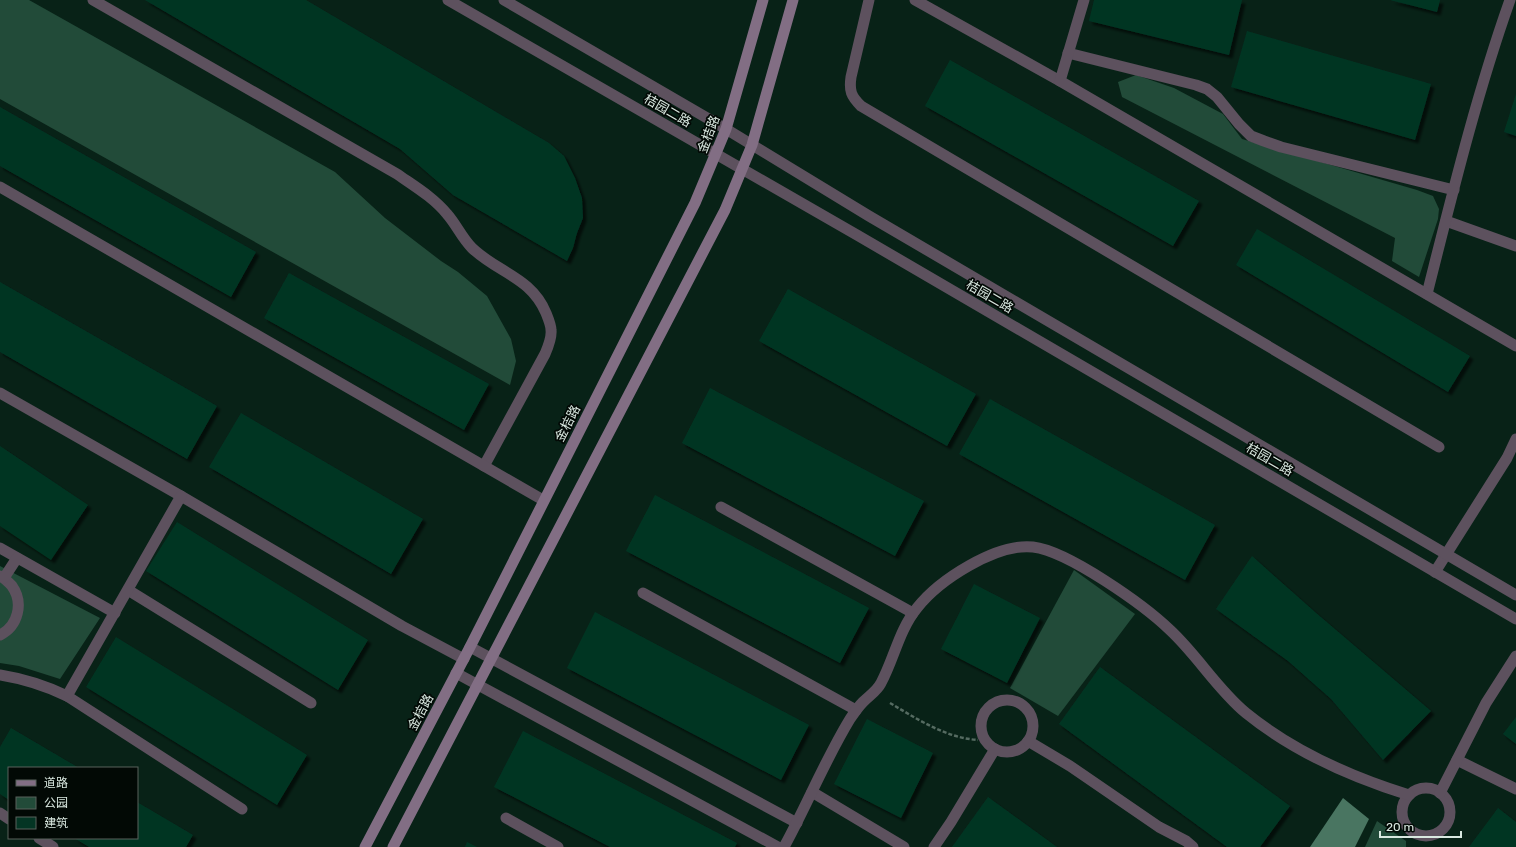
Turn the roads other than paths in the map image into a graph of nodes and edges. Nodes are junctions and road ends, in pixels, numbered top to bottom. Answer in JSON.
{"nodes":[{"id":1,"x":93,"y":0,"type":"edge"},
{"id":2,"x":448,"y":0,"type":"edge"},
{"id":3,"x":504,"y":0,"type":"edge"},
{"id":4,"x":763,"y":0,"type":"edge"},
{"id":5,"x":793,"y":0,"type":"edge"},
{"id":6,"x":869,"y":0,"type":"edge"},
{"id":7,"x":915,"y":0,"type":"edge"},
{"id":8,"x":1084,"y":0,"type":"edge"},
{"id":9,"x":1510,"y":0,"type":"edge"},
{"id":10,"x":1068,"y":53,"type":"junction"},
{"id":11,"x":1060,"y":82,"type":"junction"},
{"id":12,"x":726,"y":129,"type":"junction"},
{"id":13,"x":752,"y":145,"type":"junction"},
{"id":14,"x":715,"y":153,"type":"junction"},
{"id":15,"x":742,"y":169,"type":"junction"},
{"id":16,"x":0,"y":187,"type":"edge"},
{"id":17,"x":1454,"y":190,"type":"junction"},
{"id":18,"x":1446,"y":221,"type":"junction"},
{"id":19,"x":1516,"y":246,"type":"edge"},
{"id":20,"x":1427,"y":294,"type":"junction"},
{"id":21,"x":1516,"y":346,"type":"edge"},
{"id":22,"x":0,"y":393,"type":"edge"},
{"id":23,"x":1516,"y":439,"type":"edge"},
{"id":24,"x":1439,"y":447,"type":"dead end"},
{"id":25,"x":484,"y":466,"type":"junction"},
{"id":26,"x":181,"y":496,"type":"junction"},
{"id":27,"x":544,"y":500,"type":"junction"},
{"id":28,"x":722,"y":508,"type":"dead end"},
{"id":29,"x":0,"y":548,"type":"edge"},
{"id":30,"x":1446,"y":554,"type":"junction"},
{"id":31,"x":17,"y":558,"type":"junction"},
{"id":32,"x":1435,"y":572,"type":"junction"},
{"id":33,"x":2,"y":577,"type":"edge"},
{"id":34,"x":128,"y":590,"type":"junction"},
{"id":35,"x":643,"y":594,"type":"dead end"},
{"id":36,"x":1516,"y":595,"type":"edge"},
{"id":37,"x":115,"y":613,"type":"junction"},
{"id":38,"x":914,"y":613,"type":"junction"},
{"id":39,"x":1516,"y":619,"type":"edge"},
{"id":40,"x":0,"y":635,"type":"edge"},
{"id":41,"x":470,"y":647,"type":"junction"},
{"id":42,"x":1516,"y":656,"type":"edge"},
{"id":43,"x":492,"y":658,"type":"junction"},
{"id":44,"x":464,"y":659,"type":"junction"},
{"id":45,"x":456,"y":673,"type":"junction"},
{"id":46,"x":0,"y":675,"type":"edge"},
{"id":47,"x":478,"y":684,"type":"junction"},
{"id":48,"x":67,"y":696,"type":"junction"},
{"id":49,"x":311,"y":703,"type":"dead end"},
{"id":50,"x":856,"y":710,"type":"junction"},
{"id":51,"x":1028,"y":741,"type":"junction"},
{"id":52,"x":995,"y":749,"type":"junction"},
{"id":53,"x":1457,"y":760,"type":"junction"},
{"id":54,"x":1516,"y":789,"type":"edge"},
{"id":55,"x":812,"y":792,"type":"junction"},
{"id":56,"x":1440,"y":793,"type":"junction"},
{"id":57,"x":1409,"y":795,"type":"junction"},
{"id":58,"x":242,"y":808,"type":"dead end"},
{"id":59,"x":506,"y":818,"type":"dead end"},
{"id":60,"x":797,"y":823,"type":"junction"},
{"id":61,"x":41,"y":839,"type":"edge"},
{"id":62,"x":1421,"y":842,"type":"edge"},
{"id":63,"x":53,"y":847,"type":"edge"},
{"id":64,"x":365,"y":847,"type":"edge"},
{"id":65,"x":393,"y":847,"type":"edge"},
{"id":66,"x":558,"y":847,"type":"edge"},
{"id":67,"x":778,"y":847,"type":"edge"},
{"id":68,"x":784,"y":847,"type":"edge"},
{"id":69,"x":904,"y":847,"type":"edge"},
{"id":70,"x":934,"y":847,"type":"edge"},
{"id":71,"x":1193,"y":847,"type":"edge"}],
"edges":[{"from":1,"to":25,"type":"street"},
{"from":2,"to":14,"type":"street","name":"桔园二路"},
{"from":3,"to":12,"type":"street","name":"桔园二路"},
{"from":4,"to":12,"type":"main road","name":"金桔路"},
{"from":5,"to":13,"type":"main road"},
{"from":6,"to":24,"type":"street"},
{"from":7,"to":11,"type":"street"},
{"from":8,"to":10,"type":"street"},
{"from":9,"to":17,"type":"street"},
{"from":10,"to":11,"type":"street"},
{"from":10,"to":17,"type":"street"},
{"from":11,"to":20,"type":"street"},
{"from":12,"to":13,"type":"street","name":"桔园二路"},
{"from":12,"to":14,"type":"main road","name":"金桔路"},
{"from":13,"to":15,"type":"main road"},
{"from":13,"to":30,"type":"street","name":"桔园二路"},
{"from":14,"to":15,"type":"street","name":"桔园二路"},
{"from":14,"to":27,"type":"main road","name":"金桔路"},
{"from":15,"to":32,"type":"street","name":"桔园二路"},
{"from":15,"to":43,"type":"main road"},
{"from":16,"to":25,"type":"street"},
{"from":17,"to":18,"type":"street"},
{"from":18,"to":19,"type":"street"},
{"from":18,"to":20,"type":"street"},
{"from":20,"to":21,"type":"street"},
{"from":22,"to":26,"type":"street"},
{"from":23,"to":30,"type":"street"},
{"from":25,"to":27,"type":"street"},
{"from":26,"to":34,"type":"street"},
{"from":26,"to":44,"type":"street"},
{"from":27,"to":41,"type":"main road","name":"金桔路"},
{"from":28,"to":38,"type":"street"},
{"from":29,"to":31,"type":"street"},
{"from":30,"to":32,"type":"street"},
{"from":30,"to":36,"type":"street","name":"桔园二路"},
{"from":31,"to":33,"type":"street"},
{"from":31,"to":37,"type":"street"},
{"from":32,"to":39,"type":"street","name":"桔园二路"},
{"from":33,"to":40,"type":"street"},
{"from":34,"to":37,"type":"street"},
{"from":34,"to":49,"type":"street"},
{"from":35,"to":50,"type":"street"},
{"from":37,"to":48,"type":"street"},
{"from":38,"to":50,"type":"street"},
{"from":38,"to":57,"type":"street"},
{"from":41,"to":43,"type":"street"},
{"from":41,"to":44,"type":"main road","name":"金桔路"},
{"from":42,"to":53,"type":"street"},
{"from":43,"to":47,"type":"main road"},
{"from":43,"to":60,"type":"street"},
{"from":44,"to":45,"type":"main road","name":"金桔路"},
{"from":45,"to":47,"type":"street"},
{"from":45,"to":64,"type":"main road","name":"金桔路"},
{"from":46,"to":48,"type":"street"},
{"from":47,"to":65,"type":"main road"},
{"from":47,"to":67,"type":"street"},
{"from":48,"to":58,"type":"street"},
{"from":50,"to":55,"type":"street"},
{"from":51,"to":52,"type":"street"},
{"from":51,"to":52,"type":"street"},
{"from":51,"to":71,"type":"street"},
{"from":52,"to":70,"type":"street"},
{"from":53,"to":54,"type":"street"},
{"from":53,"to":56,"type":"street"},
{"from":55,"to":60,"type":"street"},
{"from":55,"to":69,"type":"street"},
{"from":56,"to":57,"type":"street"},
{"from":56,"to":62,"type":"street"},
{"from":57,"to":62,"type":"street"},
{"from":59,"to":66,"type":"street"},
{"from":60,"to":68,"type":"street"},
{"from":61,"to":63,"type":"street"}]}
